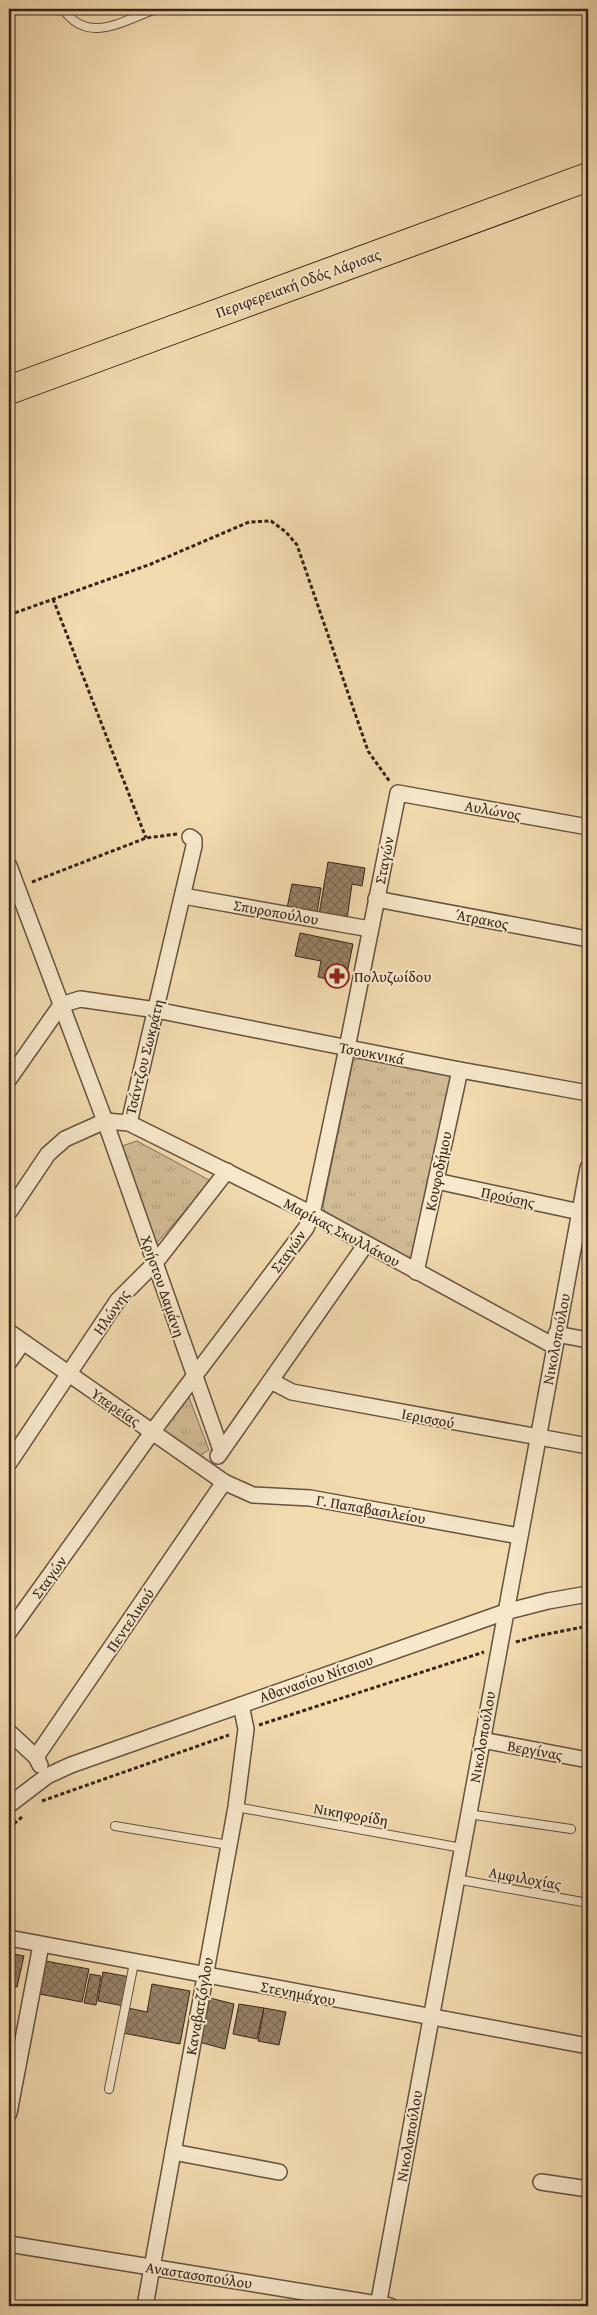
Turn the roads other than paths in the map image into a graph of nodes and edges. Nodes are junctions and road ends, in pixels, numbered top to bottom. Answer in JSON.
{"nodes":[{"id":1,"x":63,"y":9,"type":"edge"},
{"id":2,"x":156,"y":9,"type":"edge"},
{"id":3,"x":588,"y":177,"type":"edge"},
{"id":4,"x":9,"y":390,"type":"edge"},
{"id":5,"x":398,"y":793,"type":"joint"},
{"id":6,"x":588,"y":827,"type":"edge"},
{"id":7,"x":190,"y":837,"type":"road end"},
{"id":8,"x":9,"y":866,"type":"edge"},
{"id":9,"x":13,"y":893,"type":"edge"},
{"id":10,"x":183,"y":896,"type":"junction"},
{"id":11,"x":376,"y":899,"type":"junction"},
{"id":12,"x":370,"y":929,"type":"junction"},
{"id":13,"x":588,"y":939,"type":"edge"},
{"id":14,"x":60,"y":1005,"type":"junction"},
{"id":15,"x":156,"y":1010,"type":"junction"},
{"id":16,"x":347,"y":1048,"type":"junction"},
{"id":17,"x":460,"y":1070,"type":"junction"},
{"id":18,"x":9,"y":1079,"type":"edge"},
{"id":19,"x":588,"y":1093,"type":"edge"},
{"id":20,"x":105,"y":1122,"type":"junction"},
{"id":21,"x":129,"y":1122,"type":"junction"},
{"id":22,"x":588,"y":1168,"type":"edge"},
{"id":23,"x":227,"y":1171,"type":"junction"},
{"id":24,"x":436,"y":1181,"type":"junction"},
{"id":25,"x":9,"y":1212,"type":"edge"},
{"id":26,"x":312,"y":1214,"type":"junction"},
{"id":27,"x":582,"y":1220,"type":"edge"},
{"id":28,"x":366,"y":1244,"type":"junction"},
{"id":29,"x":155,"y":1262,"type":"junction"},
{"id":30,"x":416,"y":1272,"type":"junction"},
{"id":31,"x":9,"y":1332,"type":"edge"},
{"id":32,"x":555,"y":1340,"type":"junction"},
{"id":33,"x":588,"y":1340,"type":"edge"},
{"id":34,"x":23,"y":1342,"type":"junction"},
{"id":35,"x":9,"y":1362,"type":"edge"},
{"id":36,"x":68,"y":1375,"type":"junction"},
{"id":37,"x":195,"y":1377,"type":"junction"},
{"id":38,"x":271,"y":1381,"type":"junction"},
{"id":39,"x":152,"y":1431,"type":"junction"},
{"id":40,"x":537,"y":1438,"type":"junction"},
{"id":41,"x":588,"y":1446,"type":"edge"},
{"id":42,"x":221,"y":1450,"type":"junction"},
{"id":43,"x":9,"y":1463,"type":"edge"},
{"id":44,"x":208,"y":1470,"type":"junction"},
{"id":45,"x":224,"y":1482,"type":"junction"},
{"id":46,"x":519,"y":1536,"type":"junction"},
{"id":47,"x":588,"y":1594,"type":"edge"},
{"id":48,"x":505,"y":1612,"type":"junction"},
{"id":49,"x":9,"y":1632,"type":"edge"},
{"id":50,"x":241,"y":1705,"type":"junction"},
{"id":51,"x":9,"y":1732,"type":"edge"},
{"id":52,"x":482,"y":1740,"type":"junction"},
{"id":53,"x":36,"y":1758,"type":"junction"},
{"id":54,"x":588,"y":1760,"type":"edge"},
{"id":55,"x":47,"y":1776,"type":"junction"},
{"id":56,"x":9,"y":1805,"type":"edge"},
{"id":57,"x":236,"y":1807,"type":"junction"},
{"id":58,"x":468,"y":1814,"type":"junction"},
{"id":59,"x":115,"y":1826,"type":"dead end"},
{"id":60,"x":571,"y":1829,"type":"dead end"},
{"id":61,"x":229,"y":1845,"type":"junction"},
{"id":62,"x":462,"y":1848,"type":"junction"},
{"id":63,"x":456,"y":1879,"type":"junction"},
{"id":64,"x":588,"y":1903,"type":"edge"},
{"id":65,"x":9,"y":1938,"type":"edge"},
{"id":66,"x":41,"y":1944,"type":"junction"},
{"id":67,"x":134,"y":1963,"type":"junction"},
{"id":68,"x":205,"y":1975,"type":"junction"},
{"id":69,"x":431,"y":2018,"type":"junction"},
{"id":70,"x":588,"y":2046,"type":"edge"},
{"id":71,"x":110,"y":2089,"type":"dead end"},
{"id":72,"x":9,"y":2113,"type":"edge"},
{"id":73,"x":173,"y":2152,"type":"junction"},
{"id":74,"x":279,"y":2172,"type":"dead end"},
{"id":75,"x":541,"y":2182,"type":"dead end"},
{"id":76,"x":588,"y":2189,"type":"edge"},
{"id":77,"x":9,"y":2244,"type":"edge"},
{"id":78,"x":152,"y":2268,"type":"junction"},
{"id":79,"x":145,"y":2306,"type":"edge"},
{"id":80,"x":382,"y":2306,"type":"edge"}],
"edges":[{"from":1,"to":2,"type":"lane"},
{"from":3,"to":4,"type":"highway","name":"Περιφερειακή Οδός Λάρισας"},
{"from":5,"to":6,"type":"street","name":"Αυλώνος"},
{"from":5,"to":11,"type":"street","name":"Σταγών"},
{"from":7,"to":10,"type":"street","name":"Τσάντζου Σωκράτη"},
{"from":8,"to":9,"type":"street","name":"Χρήστου Δαμάνη"},
{"from":9,"to":14,"type":"street","name":"Χρήστου Δαμάνη"},
{"from":10,"to":12,"type":"street","name":"Σπυροπούλου"},
{"from":10,"to":15,"type":"street","name":"Τσάντζου Σωκράτη"},
{"from":11,"to":12,"type":"street","name":"Σταγών"},
{"from":11,"to":13,"type":"street","name":"Άτρακος"},
{"from":12,"to":16,"type":"street","name":"Σταγών"},
{"from":14,"to":15,"type":"street","name":"Τσουκνικά"},
{"from":14,"to":18,"type":"street"},
{"from":14,"to":20,"type":"street","name":"Χρήστου Δαμάνη"},
{"from":15,"to":16,"type":"street","name":"Τσουκνικά"},
{"from":15,"to":21,"type":"street","name":"Τσάντζου Σωκράτη"},
{"from":16,"to":17,"type":"street","name":"Τσουκνικά"},
{"from":16,"to":26,"type":"street","name":"Σταγών"},
{"from":17,"to":19,"type":"street","name":"Τσουκνικά"},
{"from":17,"to":24,"type":"street","name":"Κουφοδήμου"},
{"from":20,"to":21,"type":"street","name":"Τσάντζου Σωκράτη"},
{"from":20,"to":25,"type":"street","name":"Τσάντζου Σωκράτη"},
{"from":20,"to":29,"type":"street","name":"Χρήστου Δαμάνη"},
{"from":21,"to":23,"type":"street","name":"Μαρίκας Σκυλλάκου"},
{"from":22,"to":27,"type":"street","name":"Νικολοπούλου"},
{"from":23,"to":26,"type":"street","name":"Μαρίκας Σκυλλάκου"},
{"from":23,"to":29,"type":"street","name":"Ηλώνης"},
{"from":24,"to":27,"type":"street","name":"Προύσης"},
{"from":24,"to":30,"type":"street","name":"Κουφοδήμου"},
{"from":26,"to":28,"type":"street","name":"Μαρίκας Σκυλλάκου"},
{"from":26,"to":37,"type":"street","name":"Σταγών"},
{"from":27,"to":32,"type":"street","name":"Νικολοπούλου"},
{"from":28,"to":30,"type":"street","name":"Μαρίκας Σκυλλάκου"},
{"from":28,"to":38,"type":"street"},
{"from":29,"to":36,"type":"street","name":"Ηλώνης"},
{"from":29,"to":37,"type":"street","name":"Χρήστου Δαμάνη"},
{"from":30,"to":32,"type":"street","name":"Μαρίκας Σκυλλάκου"},
{"from":31,"to":34,"type":"street","name":"Υπερείας"},
{"from":32,"to":33,"type":"street","name":"Μαρίκας Σκυλλάκου"},
{"from":32,"to":40,"type":"street","name":"Νικολοπούλου"},
{"from":34,"to":35,"type":"street"},
{"from":34,"to":36,"type":"street","name":"Υπερείας"},
{"from":36,"to":39,"type":"street","name":"Υπερείας"},
{"from":36,"to":43,"type":"street","name":"Ηλώνης"},
{"from":37,"to":39,"type":"street","name":"Σταγών"},
{"from":37,"to":42,"type":"street","name":"Χρήστου Δαμάνη"},
{"from":38,"to":40,"type":"street","name":"Ιερισσού"},
{"from":38,"to":42,"type":"street"},
{"from":39,"to":44,"type":"street","name":"Υπερείας"},
{"from":39,"to":49,"type":"street","name":"Σταγών"},
{"from":40,"to":41,"type":"street","name":"Ιερισσού"},
{"from":40,"to":46,"type":"street","name":"Νικολοπούλου"},
{"from":42,"to":44,"type":"street"},
{"from":44,"to":45,"type":"street","name":"Υπερείας"},
{"from":45,"to":46,"type":"street","name":"Γ. Παπαβασιλείου"},
{"from":45,"to":53,"type":"street","name":"Πεντελικού"},
{"from":46,"to":48,"type":"street","name":"Νικολοπούλου"},
{"from":47,"to":48,"type":"street","name":"Αθανασίου Νίτσιου"},
{"from":48,"to":50,"type":"street","name":"Αθανασίου Νίτσιου"},
{"from":48,"to":52,"type":"street","name":"Νικολοπούλου"},
{"from":50,"to":55,"type":"street","name":"Αθανασίου Νίτσιου"},
{"from":50,"to":57,"type":"street","name":"Καναβατζόγλου"},
{"from":51,"to":53,"type":"street"},
{"from":52,"to":54,"type":"street","name":"Βεργίνας"},
{"from":52,"to":58,"type":"street","name":"Νικολοπούλου"},
{"from":53,"to":55,"type":"street"},
{"from":55,"to":56,"type":"street"},
{"from":57,"to":61,"type":"street","name":"Καναβατζόγλου"},
{"from":57,"to":62,"type":"lane","name":"Νικηφορίδη"},
{"from":58,"to":60,"type":"lane"},
{"from":58,"to":62,"type":"street","name":"Νικολοπούλου"},
{"from":59,"to":61,"type":"lane"},
{"from":61,"to":68,"type":"street","name":"Καναβατζόγλου"},
{"from":62,"to":63,"type":"street","name":"Νικολοπούλου"},
{"from":63,"to":64,"type":"lane","name":"Αμφιλοχίας"},
{"from":63,"to":69,"type":"street","name":"Νικολοπούλου"},
{"from":65,"to":66,"type":"street","name":"Στενημάχου"},
{"from":66,"to":67,"type":"street","name":"Στενημάχου"},
{"from":66,"to":72,"type":"street"},
{"from":67,"to":68,"type":"street","name":"Στενημάχου"},
{"from":67,"to":71,"type":"lane"},
{"from":68,"to":69,"type":"street","name":"Στενημάχου"},
{"from":68,"to":73,"type":"street","name":"Καναβατζόγλου"},
{"from":69,"to":70,"type":"street","name":"Στενημάχου"},
{"from":69,"to":80,"type":"street","name":"Νικολοπούλου"},
{"from":73,"to":74,"type":"street"},
{"from":73,"to":78,"type":"street","name":"Καναβατζόγλου"},
{"from":75,"to":76,"type":"street"},
{"from":77,"to":78,"type":"street","name":"Αναστασοπούλου"},
{"from":78,"to":79,"type":"street","name":"Καναβατζόγλου"},
{"from":78,"to":80,"type":"street","name":"Αναστασοπούλου"}]}
